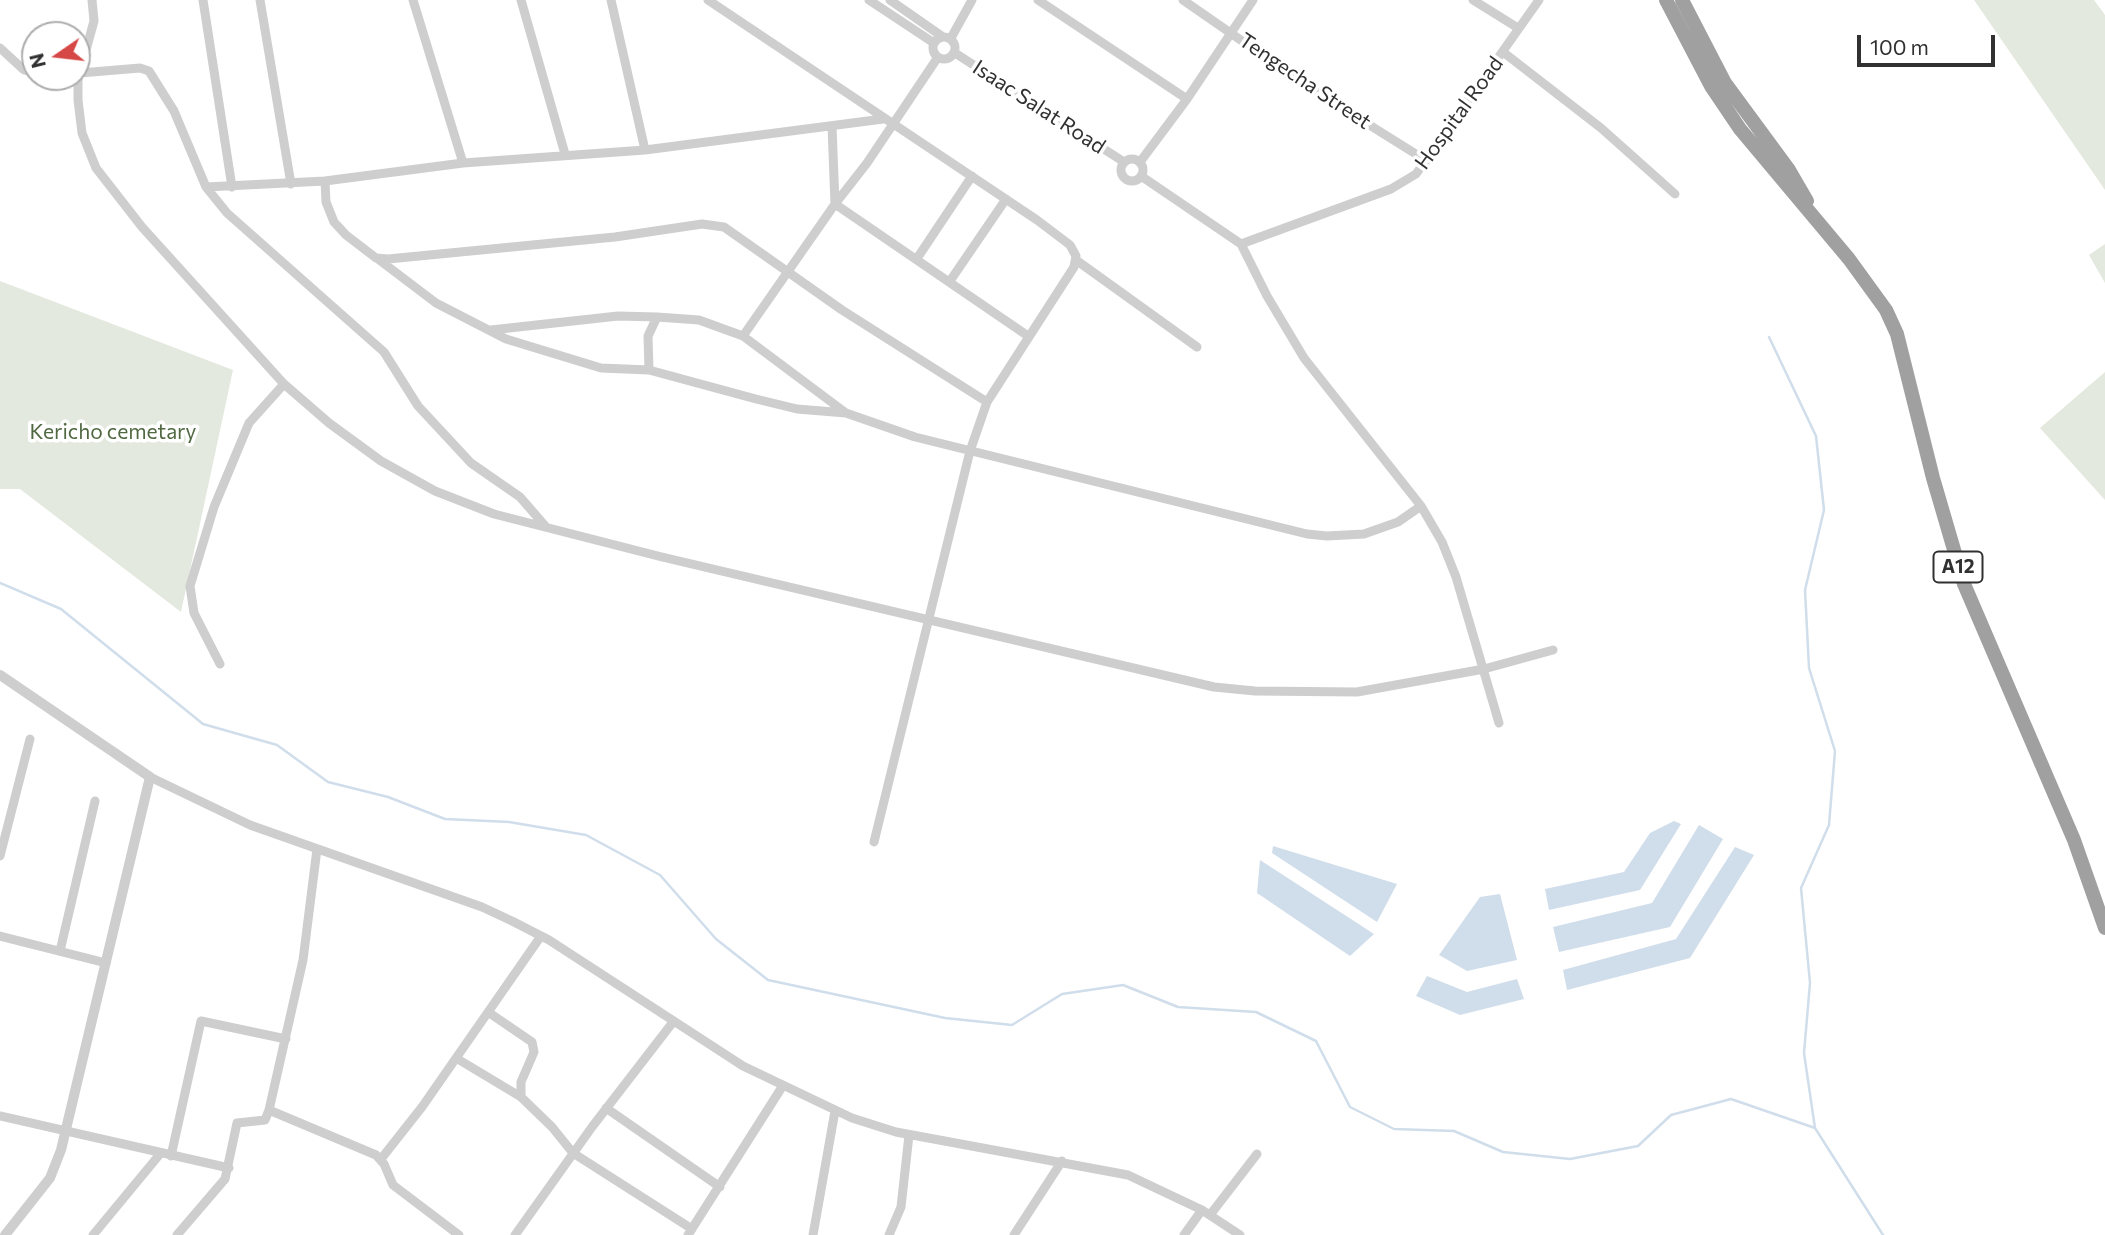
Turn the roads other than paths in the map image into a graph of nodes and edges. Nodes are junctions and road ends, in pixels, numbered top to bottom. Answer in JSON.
{"nodes":[{"id":1,"x":92,"y":0,"type":"edge"},
{"id":2,"x":203,"y":0,"type":"edge"},
{"id":3,"x":260,"y":0,"type":"edge"},
{"id":4,"x":413,"y":0,"type":"edge"},
{"id":5,"x":520,"y":0,"type":"edge"},
{"id":6,"x":611,"y":0,"type":"edge"},
{"id":7,"x":708,"y":0,"type":"edge"},
{"id":8,"x":869,"y":0,"type":"edge"},
{"id":9,"x":890,"y":0,"type":"edge"},
{"id":10,"x":972,"y":0,"type":"edge"},
{"id":11,"x":1038,"y":0,"type":"edge"},
{"id":12,"x":1183,"y":0,"type":"edge"},
{"id":13,"x":1253,"y":0,"type":"edge"},
{"id":14,"x":1473,"y":0,"type":"edge"},
{"id":15,"x":1539,"y":0,"type":"edge"},
{"id":16,"x":1666,"y":0,"type":"edge"},
{"id":17,"x":1682,"y":0,"type":"edge"},
{"id":18,"x":1518,"y":28,"type":"junction"},
{"id":19,"x":91,"y":31,"type":"edge"},
{"id":20,"x":1232,"y":32,"type":"junction"},
{"id":21,"x":947,"y":37,"type":"junction"},
{"id":22,"x":934,"y":43,"type":"junction"},
{"id":23,"x":0,"y":48,"type":"edge"},
{"id":24,"x":1503,"y":52,"type":"junction"},
{"id":25,"x":955,"y":53,"type":"junction"},
{"id":26,"x":938,"y":57,"type":"junction"},
{"id":27,"x":21,"y":67,"type":"edge"},
{"id":28,"x":91,"y":74,"type":"edge"},
{"id":29,"x":78,"y":91,"type":"edge"},
{"id":30,"x":1187,"y":99,"type":"junction"},
{"id":31,"x":883,"y":119,"type":"junction"},
{"id":32,"x":832,"y":126,"type":"junction"},
{"id":33,"x":892,"y":126,"type":"junction"},
{"id":34,"x":645,"y":150,"type":"junction"},
{"id":35,"x":565,"y":154,"type":"junction"},
{"id":36,"x":1427,"y":161,"type":"junction"},
{"id":37,"x":1124,"y":162,"type":"junction"},
{"id":38,"x":1140,"y":162,"type":"junction"},
{"id":39,"x":463,"y":163,"type":"junction"},
{"id":40,"x":972,"y":176,"type":"junction"},
{"id":41,"x":1140,"y":176,"type":"junction"},
{"id":42,"x":325,"y":181,"type":"junction"},
{"id":43,"x":291,"y":184,"type":"junction"},
{"id":44,"x":206,"y":187,"type":"junction"},
{"id":45,"x":232,"y":187,"type":"junction"},
{"id":46,"x":1675,"y":194,"type":"dead end"},
{"id":47,"x":1006,"y":199,"type":"junction"},
{"id":48,"x":835,"y":204,"type":"junction"},
{"id":49,"x":1812,"y":212,"type":"junction"},
{"id":50,"x":1241,"y":244,"type":"junction"},
{"id":51,"x":918,"y":257,"type":"junction"},
{"id":52,"x":376,"y":258,"type":"junction"},
{"id":53,"x":1076,"y":260,"type":"junction"},
{"id":54,"x":788,"y":271,"type":"junction"},
{"id":55,"x":950,"y":281,"type":"junction"},
{"id":56,"x":657,"y":317,"type":"junction"},
{"id":57,"x":489,"y":330,"type":"junction"},
{"id":58,"x":743,"y":336,"type":"junction"},
{"id":59,"x":1028,"y":336,"type":"junction"},
{"id":60,"x":1197,"y":347,"type":"dead end"},
{"id":61,"x":649,"y":370,"type":"junction"},
{"id":62,"x":285,"y":384,"type":"junction"},
{"id":63,"x":987,"y":402,"type":"junction"},
{"id":64,"x":846,"y":413,"type":"junction"},
{"id":65,"x":970,"y":451,"type":"junction"},
{"id":66,"x":1421,"y":506,"type":"junction"},
{"id":67,"x":546,"y":527,"type":"junction"},
{"id":68,"x":928,"y":619,"type":"junction"},
{"id":69,"x":1553,"y":650,"type":"dead end"},
{"id":70,"x":220,"y":664,"type":"dead end"},
{"id":71,"x":1484,"y":668,"type":"junction"},
{"id":72,"x":0,"y":676,"type":"edge"},
{"id":73,"x":1499,"y":723,"type":"dead end"},
{"id":74,"x":30,"y":740,"type":"dead end"},
{"id":75,"x":150,"y":777,"type":"junction"},
{"id":76,"x":95,"y":801,"type":"dead end"},
{"id":77,"x":874,"y":842,"type":"dead end"},
{"id":78,"x":317,"y":849,"type":"junction"},
{"id":79,"x":0,"y":856,"type":"edge"},
{"id":80,"x":2105,"y":928,"type":"edge"},
{"id":81,"x":0,"y":936,"type":"edge"},
{"id":82,"x":541,"y":936,"type":"junction"},
{"id":83,"x":60,"y":951,"type":"junction"},
{"id":84,"x":106,"y":963,"type":"junction"},
{"id":85,"x":488,"y":1012,"type":"junction"},
{"id":86,"x":673,"y":1022,"type":"junction"},
{"id":87,"x":286,"y":1039,"type":"junction"},
{"id":88,"x":456,"y":1058,"type":"junction"},
{"id":89,"x":782,"y":1087,"type":"junction"},
{"id":90,"x":521,"y":1097,"type":"junction"},
{"id":91,"x":606,"y":1108,"type":"junction"},
{"id":92,"x":269,"y":1110,"type":"junction"},
{"id":93,"x":835,"y":1111,"type":"junction"},
{"id":94,"x":0,"y":1116,"type":"edge"},
{"id":95,"x":66,"y":1133,"type":"junction"},
{"id":96,"x":909,"y":1135,"type":"junction"},
{"id":97,"x":573,"y":1153,"type":"junction"},
{"id":98,"x":160,"y":1154,"type":"junction"},
{"id":99,"x":1256,"y":1154,"type":"dead end"},
{"id":100,"x":171,"y":1156,"type":"junction"},
{"id":101,"x":381,"y":1159,"type":"junction"},
{"id":102,"x":1062,"y":1161,"type":"junction"},
{"id":103,"x":229,"y":1168,"type":"junction"},
{"id":104,"x":720,"y":1187,"type":"junction"},
{"id":105,"x":1206,"y":1212,"type":"junction"},
{"id":106,"x":690,"y":1232,"type":"edge"},
{"id":107,"x":5,"y":1235,"type":"edge"},
{"id":108,"x":93,"y":1235,"type":"edge"},
{"id":109,"x":177,"y":1235,"type":"edge"},
{"id":110,"x":459,"y":1235,"type":"edge"},
{"id":111,"x":514,"y":1235,"type":"edge"},
{"id":112,"x":813,"y":1235,"type":"edge"},
{"id":113,"x":889,"y":1235,"type":"edge"},
{"id":114,"x":1014,"y":1235,"type":"edge"},
{"id":115,"x":1184,"y":1235,"type":"edge"},
{"id":116,"x":1240,"y":1235,"type":"edge"}],
"edges":[{"from":1,"to":19,"type":"street"},
{"from":2,"to":45,"type":"street"},
{"from":3,"to":43,"type":"street"},
{"from":4,"to":39,"type":"street"},
{"from":5,"to":35,"type":"street"},
{"from":6,"to":34,"type":"street"},
{"from":7,"to":31,"type":"street"},
{"from":8,"to":22,"type":"street"},
{"from":9,"to":21,"type":"street"},
{"from":10,"to":21,"type":"street"},
{"from":11,"to":30,"type":"street"},
{"from":12,"to":20,"type":"street","name":"Tengecha Street"},
{"from":13,"to":20,"type":"street"},
{"from":14,"to":18,"type":"street"},
{"from":15,"to":18,"type":"street","name":"Hospital Road"},
{"from":16,"to":49,"type":"highway","number":"A12"},
{"from":17,"to":49,"type":"highway","number":"A12"},
{"from":18,"to":24,"type":"street","name":"Hospital Road"},
{"from":20,"to":30,"type":"street"},
{"from":20,"to":36,"type":"street","name":"Tengecha Street"},
{"from":21,"to":22,"type":"street"},
{"from":21,"to":25,"type":"street"},
{"from":22,"to":26,"type":"street"},
{"from":23,"to":27,"type":"street"},
{"from":24,"to":36,"type":"street","name":"Hospital Road"},
{"from":24,"to":46,"type":"street"},
{"from":25,"to":26,"type":"street"},
{"from":25,"to":37,"type":"street","name":"Isaac Salat Road"},
{"from":26,"to":33,"type":"street"},
{"from":28,"to":44,"type":"street"},
{"from":29,"to":62,"type":"street"},
{"from":30,"to":38,"type":"street"},
{"from":31,"to":32,"type":"street"},
{"from":31,"to":33,"type":"street"},
{"from":32,"to":34,"type":"street"},
{"from":32,"to":48,"type":"street"},
{"from":33,"to":40,"type":"street"},
{"from":33,"to":48,"type":"street"},
{"from":34,"to":35,"type":"street"},
{"from":35,"to":39,"type":"street"},
{"from":36,"to":50,"type":"street","name":"Hospital Road"},
{"from":37,"to":38,"type":"street"},
{"from":37,"to":41,"type":"street"},
{"from":38,"to":41,"type":"street"},
{"from":39,"to":42,"type":"street"},
{"from":40,"to":47,"type":"street"},
{"from":40,"to":51,"type":"street"},
{"from":41,"to":50,"type":"street"},
{"from":42,"to":43,"type":"street"},
{"from":42,"to":52,"type":"street"},
{"from":43,"to":45,"type":"street"},
{"from":44,"to":45,"type":"street"},
{"from":44,"to":67,"type":"street"},
{"from":47,"to":53,"type":"street"},
{"from":47,"to":55,"type":"street"},
{"from":48,"to":51,"type":"street"},
{"from":48,"to":54,"type":"street"},
{"from":49,"to":80,"type":"highway","number":"A12"},
{"from":50,"to":66,"type":"street"},
{"from":51,"to":55,"type":"street"},
{"from":52,"to":54,"type":"street"},
{"from":52,"to":57,"type":"street"},
{"from":53,"to":59,"type":"street"},
{"from":53,"to":60,"type":"street"},
{"from":54,"to":58,"type":"street"},
{"from":54,"to":63,"type":"street"},
{"from":55,"to":59,"type":"street"},
{"from":56,"to":57,"type":"street"},
{"from":56,"to":58,"type":"street"},
{"from":56,"to":61,"type":"street"},
{"from":57,"to":61,"type":"street"},
{"from":58,"to":64,"type":"street"},
{"from":59,"to":63,"type":"street"},
{"from":61,"to":64,"type":"street"},
{"from":62,"to":67,"type":"street"},
{"from":62,"to":70,"type":"street"},
{"from":63,"to":65,"type":"street"},
{"from":64,"to":65,"type":"street"},
{"from":65,"to":66,"type":"street"},
{"from":65,"to":68,"type":"street"},
{"from":66,"to":71,"type":"street"},
{"from":67,"to":68,"type":"street"},
{"from":68,"to":71,"type":"street"},
{"from":68,"to":77,"type":"street"},
{"from":69,"to":71,"type":"street"},
{"from":71,"to":73,"type":"street"},
{"from":72,"to":75,"type":"street"},
{"from":74,"to":79,"type":"street"},
{"from":75,"to":78,"type":"street"},
{"from":75,"to":84,"type":"street"},
{"from":76,"to":83,"type":"street"},
{"from":78,"to":82,"type":"street"},
{"from":78,"to":87,"type":"street"},
{"from":81,"to":83,"type":"street"},
{"from":82,"to":85,"type":"street"},
{"from":82,"to":86,"type":"street"},
{"from":83,"to":84,"type":"street"},
{"from":84,"to":95,"type":"street"},
{"from":85,"to":88,"type":"street"},
{"from":85,"to":90,"type":"street"},
{"from":86,"to":89,"type":"street"},
{"from":86,"to":91,"type":"street"},
{"from":87,"to":92,"type":"street"},
{"from":87,"to":100,"type":"street"},
{"from":88,"to":90,"type":"street"},
{"from":88,"to":101,"type":"street"},
{"from":89,"to":93,"type":"street"},
{"from":89,"to":104,"type":"street"},
{"from":90,"to":97,"type":"street"},
{"from":91,"to":97,"type":"street"},
{"from":91,"to":104,"type":"street"},
{"from":92,"to":101,"type":"street"},
{"from":92,"to":103,"type":"street"},
{"from":93,"to":96,"type":"street"},
{"from":93,"to":112,"type":"street"},
{"from":94,"to":95,"type":"street"},
{"from":95,"to":98,"type":"street"},
{"from":95,"to":107,"type":"street"},
{"from":96,"to":102,"type":"street"},
{"from":96,"to":113,"type":"street"},
{"from":97,"to":106,"type":"street"},
{"from":97,"to":111,"type":"street"},
{"from":98,"to":100,"type":"street"},
{"from":98,"to":108,"type":"street"},
{"from":99,"to":105,"type":"street"},
{"from":100,"to":103,"type":"street"},
{"from":101,"to":110,"type":"street"},
{"from":102,"to":105,"type":"street"},
{"from":102,"to":114,"type":"street"},
{"from":103,"to":109,"type":"street"},
{"from":104,"to":106,"type":"street"},
{"from":105,"to":115,"type":"street"},
{"from":105,"to":116,"type":"street"}]}
